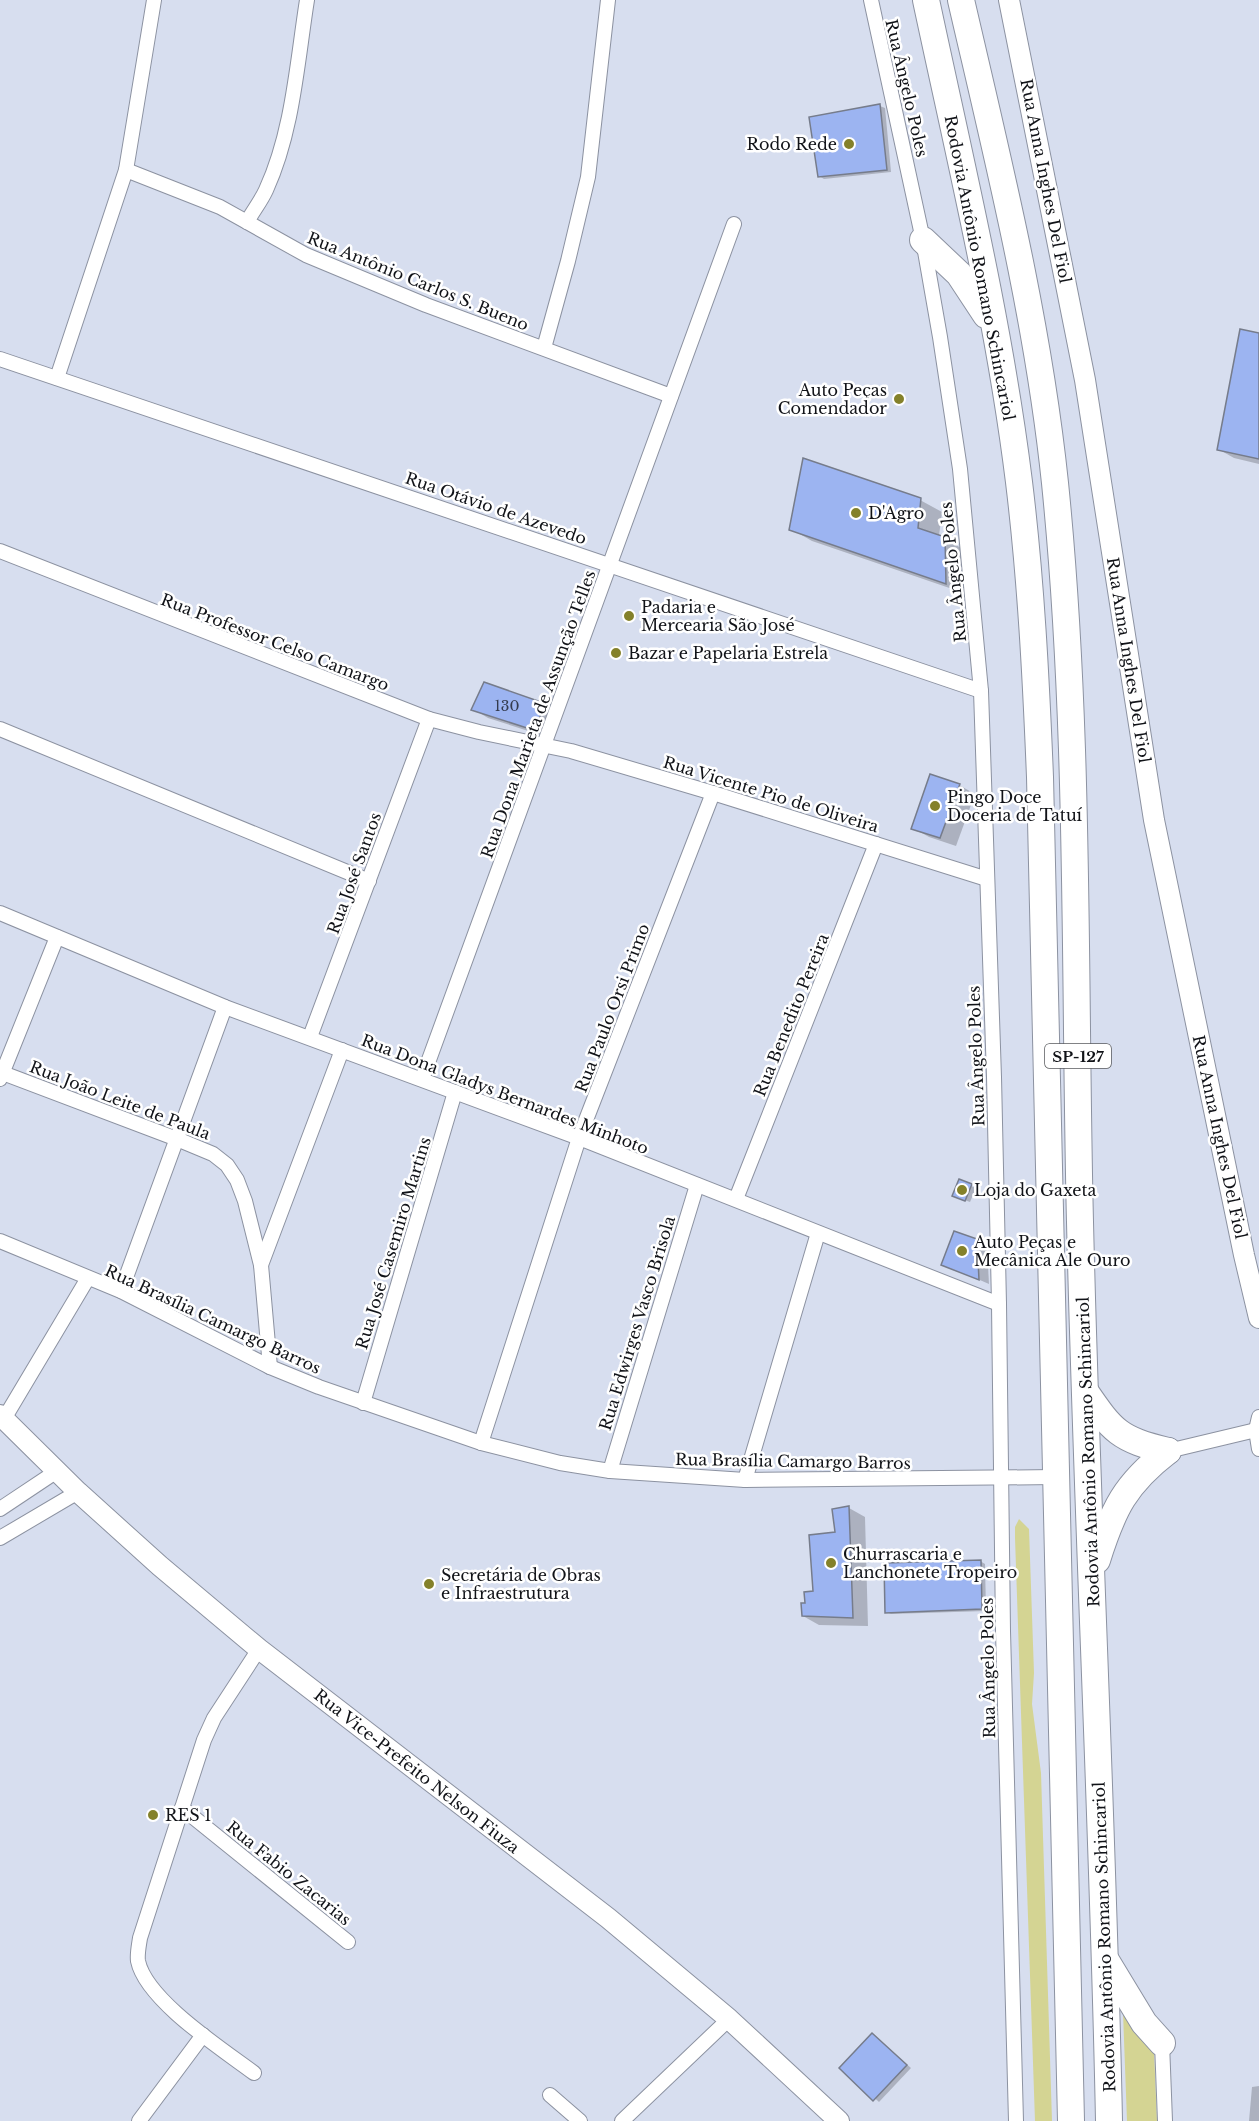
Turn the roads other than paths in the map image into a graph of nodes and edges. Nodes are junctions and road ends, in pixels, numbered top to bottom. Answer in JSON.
{"nodes":[{"id":1,"x":154,"y":0,"type":"edge"},
{"id":2,"x":307,"y":0,"type":"edge"},
{"id":3,"x":608,"y":0,"type":"edge"},
{"id":4,"x":870,"y":0,"type":"edge"},
{"id":5,"x":926,"y":0,"type":"edge"},
{"id":6,"x":961,"y":0,"type":"edge"},
{"id":7,"x":1009,"y":0,"type":"edge"},
{"id":8,"x":126,"y":170,"type":"junction"},
{"id":9,"x":247,"y":222,"type":"junction"},
{"id":10,"x":734,"y":224,"type":"dead end"},
{"id":11,"x":923,"y":240,"type":"junction"},
{"id":12,"x":995,"y":330,"type":"junction"},
{"id":13,"x":544,"y":348,"type":"junction"},
{"id":14,"x":0,"y":358,"type":"edge"},
{"id":15,"x":57,"y":378,"type":"junction"},
{"id":16,"x":671,"y":396,"type":"junction"},
{"id":17,"x":0,"y":551,"type":"edge"},
{"id":18,"x":610,"y":564,"type":"junction"},
{"id":19,"x":981,"y":691,"type":"junction"},
{"id":20,"x":429,"y":719,"type":"junction"},
{"id":21,"x":0,"y":729,"type":"edge"},
{"id":22,"x":544,"y":745,"type":"junction"},
{"id":23,"x":713,"y":793,"type":"junction"},
{"id":24,"x":876,"y":844,"type":"junction"},
{"id":25,"x":987,"y":879,"type":"junction"},
{"id":26,"x":369,"y":881,"type":"junction"},
{"id":27,"x":0,"y":913,"type":"edge"},
{"id":28,"x":57,"y":937,"type":"junction"},
{"id":29,"x":225,"y":1007,"type":"junction"},
{"id":30,"x":310,"y":1037,"type":"junction"},
{"id":31,"x":342,"y":1050,"type":"junction"},
{"id":32,"x":1,"y":1074,"type":"edge"},
{"id":33,"x":422,"y":1079,"type":"junction"},
{"id":34,"x":456,"y":1092,"type":"junction"},
{"id":35,"x":579,"y":1137,"type":"junction"},
{"id":36,"x":177,"y":1139,"type":"junction"},
{"id":37,"x":697,"y":1185,"type":"junction"},
{"id":38,"x":736,"y":1199,"type":"junction"},
{"id":39,"x":818,"y":1233,"type":"junction"},
{"id":40,"x":0,"y":1241,"type":"edge"},
{"id":41,"x":261,"y":1265,"type":"junction"},
{"id":42,"x":88,"y":1278,"type":"junction"},
{"id":43,"x":121,"y":1292,"type":"junction"},
{"id":44,"x":999,"y":1304,"type":"junction"},
{"id":45,"x":1259,"y":1318,"type":"edge"},
{"id":46,"x":270,"y":1367,"type":"junction"},
{"id":47,"x":1085,"y":1391,"type":"junction"},
{"id":48,"x":363,"y":1403,"type":"junction"},
{"id":49,"x":2,"y":1417,"type":"edge"},
{"id":50,"x":1257,"y":1423,"type":"edge"},
{"id":51,"x":481,"y":1443,"type":"junction"},
{"id":52,"x":1259,"y":1449,"type":"edge"},
{"id":53,"x":1168,"y":1451,"type":"junction"},
{"id":54,"x":57,"y":1471,"type":"junction"},
{"id":55,"x":610,"y":1471,"type":"junction"},
{"id":56,"x":1055,"y":1477,"type":"junction"},
{"id":57,"x":1000,"y":1478,"type":"junction"},
{"id":58,"x":745,"y":1480,"type":"junction"},
{"id":59,"x":78,"y":1492,"type":"junction"},
{"id":60,"x":0,"y":1509,"type":"edge"},
{"id":61,"x":0,"y":1538,"type":"edge"},
{"id":62,"x":1092,"y":1577,"type":"junction"},
{"id":63,"x":259,"y":1649,"type":"junction"},
{"id":64,"x":182,"y":1808,"type":"junction"},
{"id":65,"x":348,"y":1942,"type":"dead end"},
{"id":66,"x":1106,"y":1959,"type":"junction"},
{"id":67,"x":729,"y":2019,"type":"junction"},
{"id":68,"x":203,"y":2035,"type":"junction"},
{"id":69,"x":1162,"y":2043,"type":"joint"},
{"id":70,"x":254,"y":2073,"type":"dead end"},
{"id":71,"x":550,"y":2095,"type":"dead end"},
{"id":72,"x":139,"y":2121,"type":"edge"},
{"id":73,"x":580,"y":2121,"type":"edge"},
{"id":74,"x":622,"y":2121,"type":"edge"},
{"id":75,"x":839,"y":2121,"type":"edge"},
{"id":76,"x":1016,"y":2121,"type":"edge"},
{"id":77,"x":1071,"y":2121,"type":"edge"},
{"id":78,"x":1109,"y":2121,"type":"edge"},
{"id":79,"x":1165,"y":2121,"type":"edge"}],
"edges":[{"from":1,"to":8,"type":"street"},
{"from":2,"to":9,"type":"street"},
{"from":3,"to":13,"type":"street"},
{"from":4,"to":11,"type":"street","name":"Rua Ângelo Poles"},
{"from":5,"to":12,"type":"highway","name":"Rodovia Antônio Romano Schincariol","number":"SP-127"},
{"from":6,"to":47,"type":"highway","name":"Rodovia Antônio Romano Schincariol","number":"SP-127"},
{"from":7,"to":45,"type":"street","name":"Rua Anna Inghes Del Fiol"},
{"from":8,"to":9,"type":"street","name":"Rua Antônio Carlos S. Bueno"},
{"from":8,"to":15,"type":"street"},
{"from":9,"to":13,"type":"street","name":"Rua Antônio Carlos S. Bueno"},
{"from":10,"to":16,"type":"street","name":"Rua Dona Marieta de Assunção Telles"},
{"from":11,"to":12,"type":"highway"},
{"from":11,"to":19,"type":"street","name":"Rua Ângelo Poles"},
{"from":12,"to":56,"type":"highway","name":"Rodovia Antônio Romano Schincariol","number":"SP-127"},
{"from":13,"to":16,"type":"street","name":"Rua Antônio Carlos S. Bueno"},
{"from":14,"to":15,"type":"street","name":"Rua Otávio de Azevedo"},
{"from":15,"to":18,"type":"street","name":"Rua Otávio de Azevedo"},
{"from":16,"to":18,"type":"street","name":"Rua Dona Marieta de Assunção Telles"},
{"from":17,"to":20,"type":"street","name":"Rua Professor Celso Camargo"},
{"from":18,"to":19,"type":"street","name":"Rua Otávio de Azevedo"},
{"from":18,"to":22,"type":"street","name":"Rua Dona Marieta de Assunção Telles"},
{"from":19,"to":25,"type":"street","name":"Rua Ângelo Poles"},
{"from":20,"to":22,"type":"street","name":"Rua Professor Celso Camargo"},
{"from":20,"to":26,"type":"street","name":"Rua José Santos"},
{"from":21,"to":26,"type":"street"},
{"from":22,"to":23,"type":"street","name":"Rua Vicente Pio de Oliveira"},
{"from":22,"to":33,"type":"street","name":"Rua Dona Marieta de Assunção Telles"},
{"from":23,"to":24,"type":"street","name":"Rua Vicente Pio de Oliveira"},
{"from":23,"to":35,"type":"street","name":"Rua Paulo Orsi Primo"},
{"from":24,"to":25,"type":"street","name":"Rua Vicente Pio de Oliveira"},
{"from":24,"to":38,"type":"street","name":"Rua Benedito Pereira"},
{"from":25,"to":44,"type":"street","name":"Rua Ângelo Poles"},
{"from":26,"to":30,"type":"street","name":"Rua José Santos"},
{"from":27,"to":28,"type":"street","name":"Rua Dona Gladys Bernardes Minhoto"},
{"from":28,"to":29,"type":"street","name":"Rua Dona Gladys Bernardes Minhoto"},
{"from":28,"to":32,"type":"street"},
{"from":29,"to":30,"type":"street","name":"Rua Dona Gladys Bernardes Minhoto"},
{"from":29,"to":36,"type":"street"},
{"from":30,"to":31,"type":"street","name":"Rua Dona Gladys Bernardes Minhoto"},
{"from":31,"to":33,"type":"street","name":"Rua Dona Gladys Bernardes Minhoto"},
{"from":31,"to":41,"type":"street","name":"Rua João Leite de Paula"},
{"from":32,"to":36,"type":"street","name":"Rua João Leite de Paula"},
{"from":33,"to":34,"type":"street","name":"Rua Dona Gladys Bernardes Minhoto"},
{"from":34,"to":35,"type":"street","name":"Rua Dona Gladys Bernardes Minhoto"},
{"from":34,"to":48,"type":"street","name":"Rua José Casemiro Martins"},
{"from":35,"to":37,"type":"street","name":"Rua Dona Gladys Bernardes Minhoto"},
{"from":35,"to":51,"type":"street","name":"Rua Paulo Orsi Primo"},
{"from":36,"to":41,"type":"street","name":"Rua João Leite de Paula"},
{"from":36,"to":43,"type":"street"},
{"from":37,"to":38,"type":"street","name":"Rua Dona Gladys Bernardes Minhoto"},
{"from":37,"to":55,"type":"street","name":"Rua Edwirges Vasco Brisola"},
{"from":38,"to":39,"type":"street","name":"Rua Dona Gladys Bernardes Minhoto"},
{"from":39,"to":44,"type":"street","name":"Rua Dona Gladys Bernardes Minhoto"},
{"from":39,"to":58,"type":"street"},
{"from":40,"to":42,"type":"street","name":"Rua Brasília Camargo Barros"},
{"from":41,"to":46,"type":"street","name":"Rua João Leite de Paula"},
{"from":42,"to":43,"type":"street","name":"Rua Brasília Camargo Barros"},
{"from":42,"to":49,"type":"street"},
{"from":43,"to":46,"type":"street","name":"Rua Brasília Camargo Barros"},
{"from":44,"to":57,"type":"street","name":"Rua Ângelo Poles"},
{"from":46,"to":48,"type":"street","name":"Rua Brasília Camargo Barros"},
{"from":47,"to":53,"type":"highway"},
{"from":47,"to":62,"type":"highway","name":"Rodovia Antônio Romano Schincariol","number":"SP-127"},
{"from":48,"to":51,"type":"street","name":"Rua Brasília Camargo Barros"},
{"from":49,"to":54,"type":"street","name":"Rua Vice-Prefeito Nelson Fiuza"},
{"from":50,"to":52,"type":"street"},
{"from":50,"to":53,"type":"street"},
{"from":51,"to":55,"type":"street","name":"Rua Brasília Camargo Barros"},
{"from":53,"to":62,"type":"highway"},
{"from":54,"to":59,"type":"street","name":"Rua Vice-Prefeito Nelson Fiuza"},
{"from":54,"to":60,"type":"street"},
{"from":55,"to":58,"type":"street","name":"Rua Brasília Camargo Barros"},
{"from":56,"to":57,"type":"street","name":"Rua Brasília Camargo Barros"},
{"from":56,"to":77,"type":"highway","name":"Rodovia Antônio Romano Schincariol","number":"SP-127"},
{"from":57,"to":58,"type":"street","name":"Rua Brasília Camargo Barros"},
{"from":57,"to":76,"type":"street","name":"Rua Ângelo Poles"},
{"from":59,"to":61,"type":"street"},
{"from":59,"to":63,"type":"street","name":"Rua Vice-Prefeito Nelson Fiuza"},
{"from":62,"to":66,"type":"highway","name":"Rodovia Antônio Romano Schincariol","number":"SP-127"},
{"from":63,"to":64,"type":"street"},
{"from":63,"to":67,"type":"street","name":"Rua Vice-Prefeito Nelson Fiuza"},
{"from":64,"to":65,"type":"street","name":"Rua Fabio Zacarias"},
{"from":64,"to":68,"type":"street"},
{"from":66,"to":69,"type":"highway"},
{"from":66,"to":78,"type":"highway","name":"Rodovia Antônio Romano Schincariol","number":"SP-127"},
{"from":67,"to":74,"type":"street"},
{"from":67,"to":75,"type":"street","name":"Rua Vice-Prefeito Nelson Fiuza"},
{"from":68,"to":70,"type":"street"},
{"from":68,"to":72,"type":"street"},
{"from":69,"to":79,"type":"street"},
{"from":71,"to":73,"type":"street"}]}
